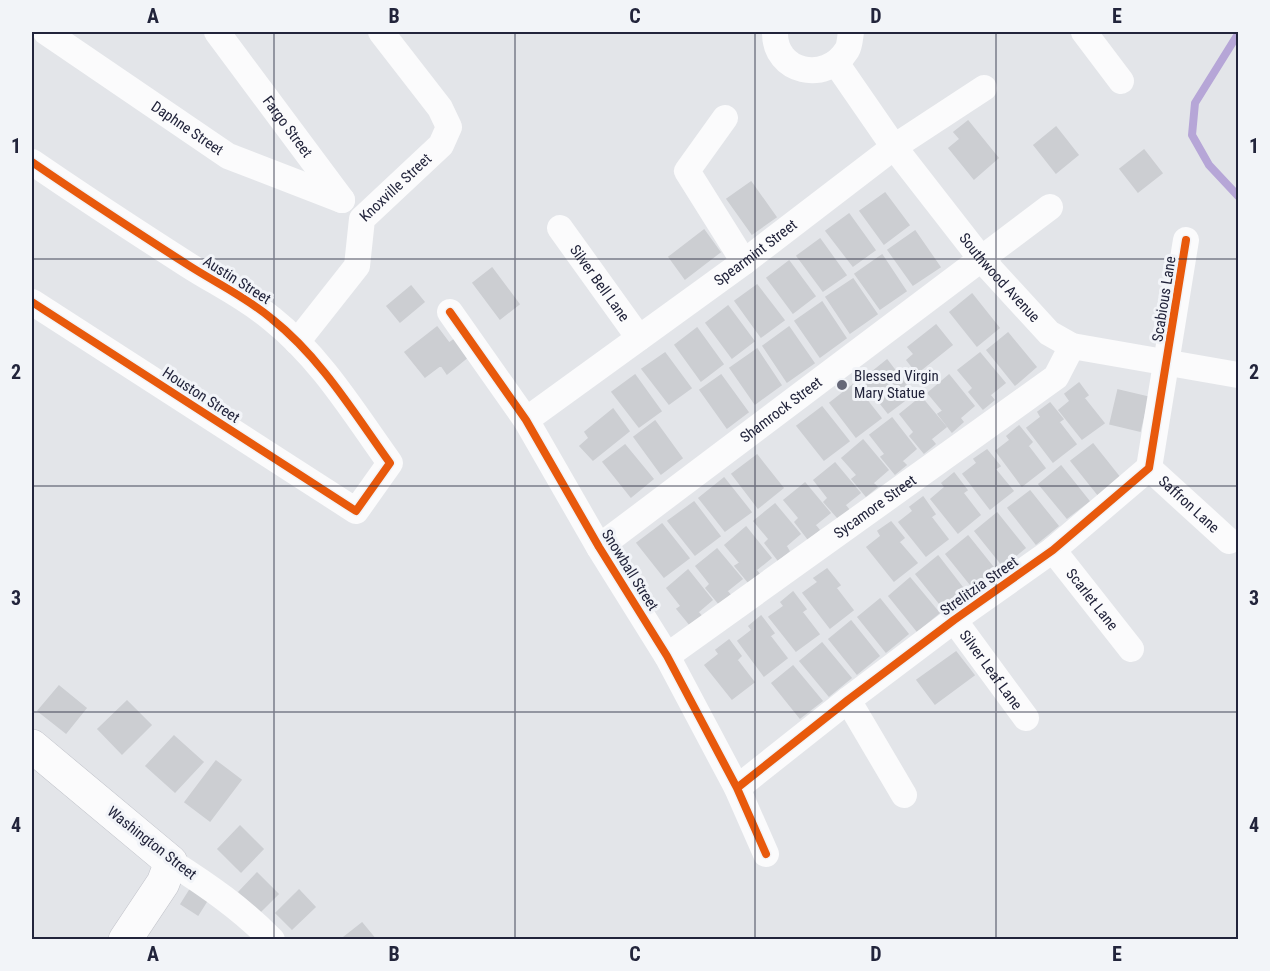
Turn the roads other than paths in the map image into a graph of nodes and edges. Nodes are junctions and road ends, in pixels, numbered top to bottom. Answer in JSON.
{"nodes":[{"id":1,"x":46,"y":32,"type":"edge"},
{"id":2,"x":217,"y":32,"type":"edge"},
{"id":3,"x":381,"y":32,"type":"edge"},
{"id":4,"x":775,"y":32,"type":"edge"},
{"id":5,"x":851,"y":32,"type":"edge"},
{"id":6,"x":1084,"y":32,"type":"edge"},
{"id":7,"x":836,"y":63,"type":"junction"},
{"id":8,"x":1121,"y":81,"type":"dead end"},
{"id":9,"x":984,"y":88,"type":"dead end"},
{"id":10,"x":725,"y":118,"type":"dead end"},
{"id":11,"x":894,"y":147,"type":"junction"},
{"id":12,"x":32,"y":162,"type":"edge"},
{"id":13,"x":342,"y":200,"type":"junction"},
{"id":14,"x":1050,"y":207,"type":"dead end"},
{"id":15,"x":362,"y":219,"type":"junction"},
{"id":16,"x":560,"y":228,"type":"dead end"},
{"id":17,"x":1186,"y":240,"type":"dead end"},
{"id":18,"x":982,"y":260,"type":"junction"},
{"id":19,"x":744,"y":262,"type":"junction"},
{"id":20,"x":32,"y":302,"type":"edge"},
{"id":21,"x":450,"y":312,"type":"dead end"},
{"id":22,"x":639,"y":338,"type":"junction"},
{"id":23,"x":297,"y":342,"type":"junction"},
{"id":24,"x":1072,"y":346,"type":"junction"},
{"id":25,"x":1168,"y":363,"type":"junction"},
{"id":26,"x":1239,"y":375,"type":"edge"},
{"id":27,"x":526,"y":420,"type":"junction"},
{"id":28,"x":390,"y":463,"type":"joint"},
{"id":29,"x":1149,"y":468,"type":"junction"},
{"id":30,"x":1229,"y":541,"type":"dead end"},
{"id":31,"x":599,"y":547,"type":"junction"},
{"id":32,"x":1053,"y":550,"type":"junction"},
{"id":33,"x":954,"y":620,"type":"junction"},
{"id":34,"x":1131,"y":649,"type":"dead end"},
{"id":35,"x":667,"y":656,"type":"junction"},
{"id":36,"x":848,"y":700,"type":"junction"},
{"id":37,"x":1026,"y":718,"type":"dead end"},
{"id":38,"x":32,"y":746,"type":"edge"},
{"id":39,"x":737,"y":788,"type":"junction"},
{"id":40,"x":904,"y":795,"type":"dead end"},
{"id":41,"x":766,"y":854,"type":"dead end"},
{"id":42,"x":171,"y":862,"type":"junction"},
{"id":43,"x":125,"y":939,"type":"edge"},
{"id":44,"x":272,"y":939,"type":"edge"}],
"edges":[{"from":1,"to":13,"type":"street","name":"Daphne Street"},
{"from":2,"to":13,"type":"street","name":"Fargo Street"},
{"from":3,"to":15,"type":"street","name":"Knoxville Street"},
{"from":4,"to":7,"type":"street"},
{"from":5,"to":7,"type":"street"},
{"from":6,"to":8,"type":"street"},
{"from":7,"to":11,"type":"street","name":"Southwood Avenue"},
{"from":9,"to":11,"type":"street","name":"Spearmint Street"},
{"from":10,"to":19,"type":"street"},
{"from":11,"to":18,"type":"street","name":"Southwood Avenue"},
{"from":11,"to":19,"type":"street","name":"Spearmint Street"},
{"from":12,"to":23,"type":"street","name":"Austin Street"},
{"from":13,"to":15,"type":"street","name":"Fargo Street"},
{"from":14,"to":18,"type":"street","name":"Shamrock Street"},
{"from":15,"to":23,"type":"street","name":"Knoxville Street"},
{"from":16,"to":22,"type":"street","name":"Silver Bell Lane"},
{"from":17,"to":25,"type":"street","name":"Scabious Lane"},
{"from":18,"to":24,"type":"street","name":"Southwood Avenue"},
{"from":18,"to":31,"type":"street","name":"Shamrock Street"},
{"from":19,"to":22,"type":"street","name":"Spearmint Street"},
{"from":20,"to":28,"type":"street","name":"Houston Street"},
{"from":21,"to":27,"type":"street","name":"Snowball Street"},
{"from":22,"to":27,"type":"street","name":"Spearmint Street"},
{"from":23,"to":28,"type":"street","name":"Austin Street"},
{"from":24,"to":25,"type":"street","name":"Southwood Avenue"},
{"from":24,"to":35,"type":"street","name":"Sycamore Street"},
{"from":25,"to":26,"type":"street","name":"Southwood Avenue"},
{"from":25,"to":29,"type":"street"},
{"from":27,"to":31,"type":"street","name":"Snowball Street"},
{"from":29,"to":30,"type":"street","name":"Saffron Lane"},
{"from":29,"to":32,"type":"street","name":"Strelitzia Street"},
{"from":31,"to":35,"type":"street","name":"Snowball Street"},
{"from":32,"to":33,"type":"street","name":"Strelitzia Street"},
{"from":32,"to":34,"type":"street","name":"Scarlet Lane"},
{"from":33,"to":36,"type":"street","name":"Strelitzia Street"},
{"from":33,"to":37,"type":"street","name":"Silver Leaf Lane"},
{"from":35,"to":39,"type":"street","name":"Snowball Street"},
{"from":36,"to":39,"type":"street","name":"Strelitzia Street"},
{"from":36,"to":40,"type":"street"},
{"from":38,"to":42,"type":"street","name":"Washington Street"},
{"from":39,"to":41,"type":"street","name":"Snowball Street"},
{"from":42,"to":43,"type":"street"},
{"from":42,"to":44,"type":"street","name":"Washington Street"}]}
